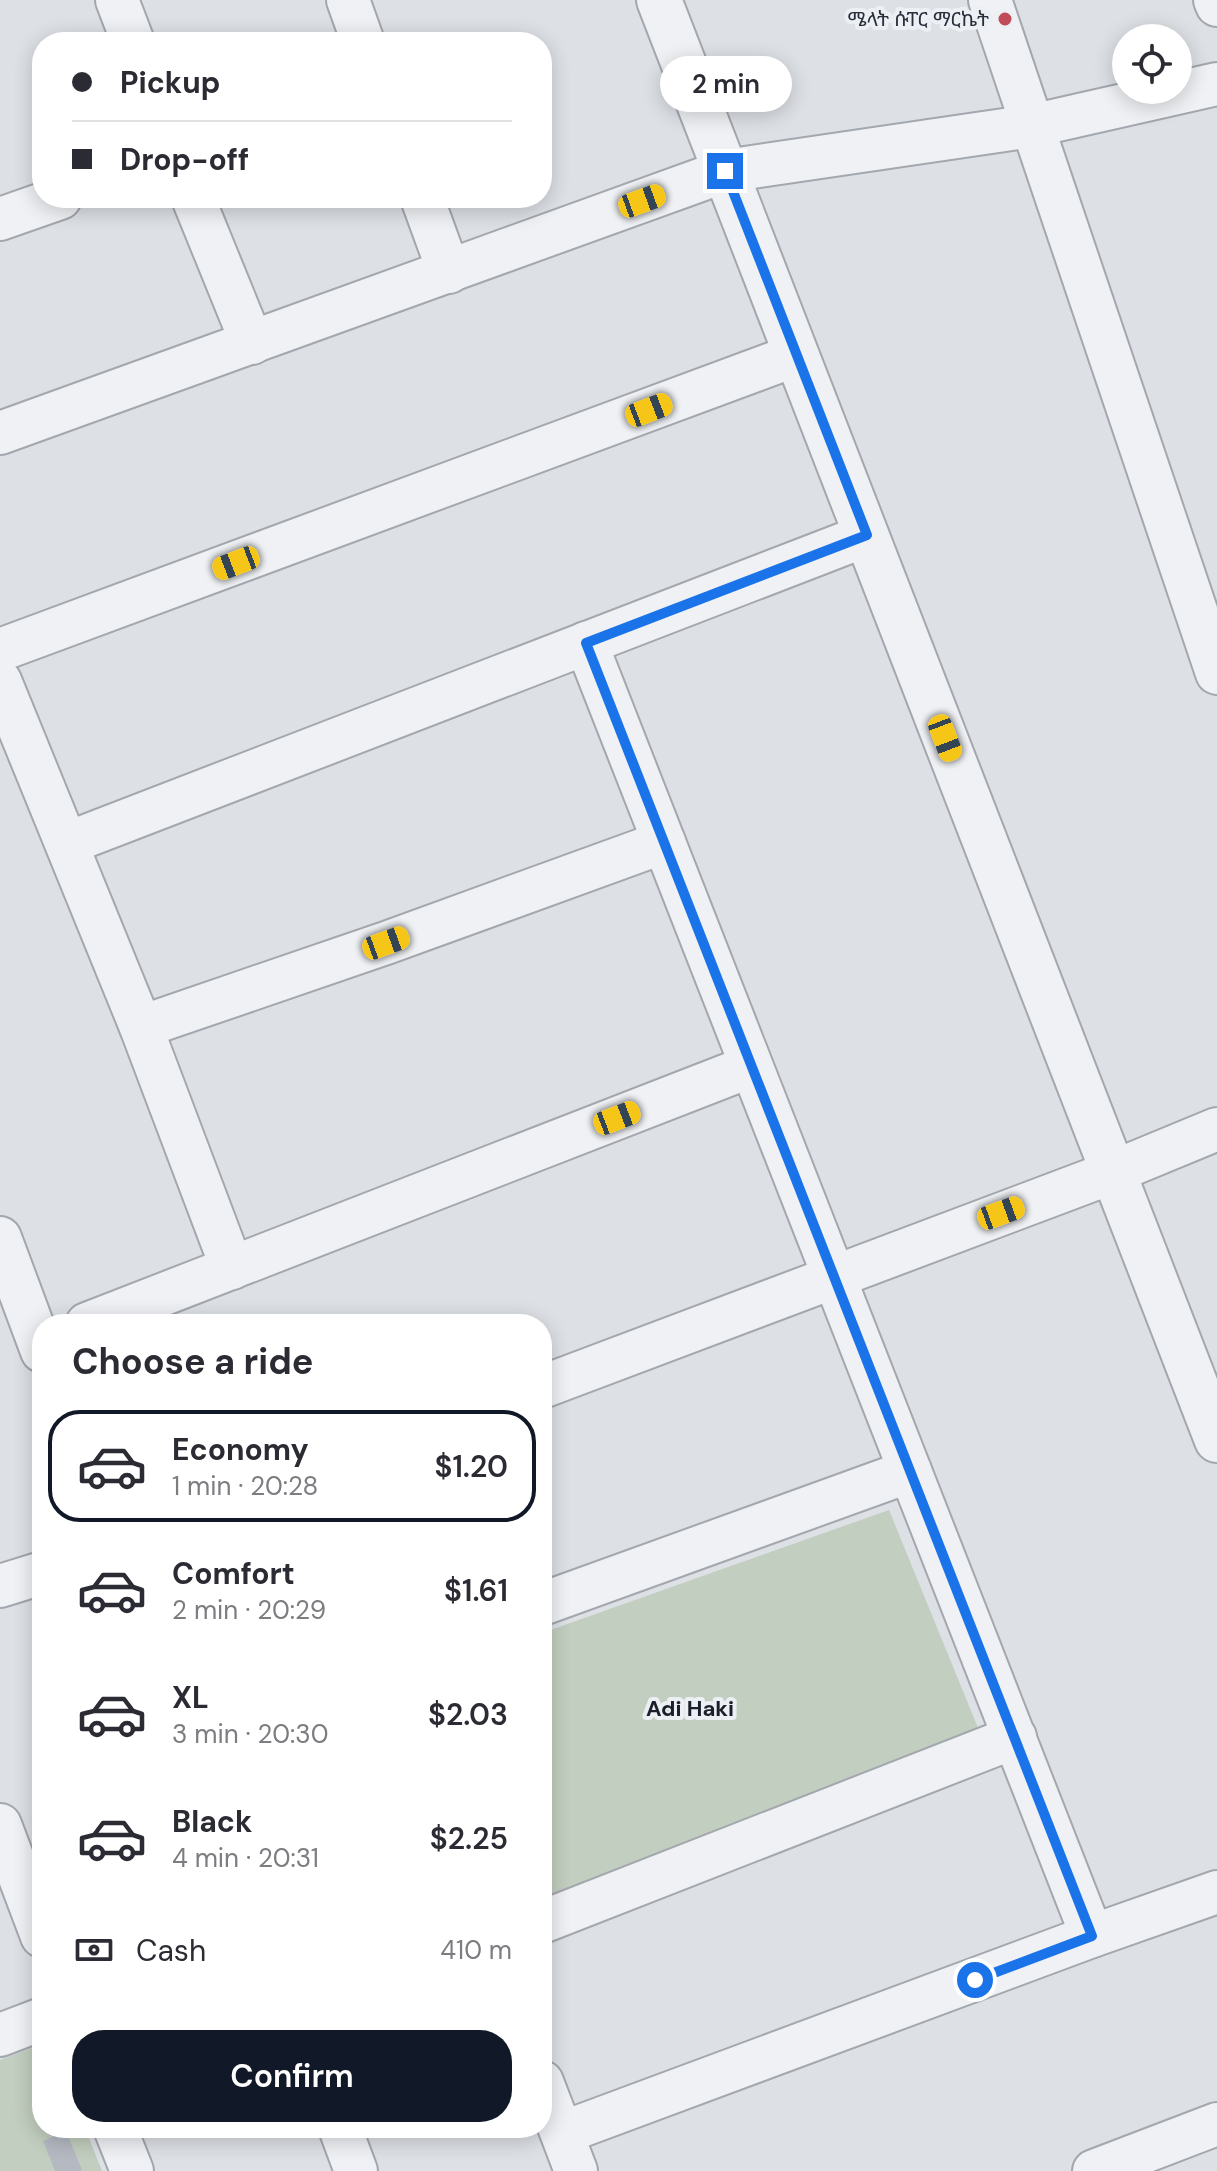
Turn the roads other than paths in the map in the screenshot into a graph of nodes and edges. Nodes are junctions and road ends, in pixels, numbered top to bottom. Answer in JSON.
{"nodes":[{"id":1,"x":117,"y":0,"type":"edge"},
{"id":2,"x":348,"y":0,"type":"edge"},
{"id":3,"x":659,"y":0,"type":"edge"},
{"id":4,"x":990,"y":0,"type":"edge"},
{"id":5,"x":129,"y":32,"type":"edge"},
{"id":6,"x":359,"y":32,"type":"edge"},
{"id":7,"x":1217,"y":84,"type":"edge"},
{"id":8,"x":1031,"y":126,"type":"junction"},
{"id":9,"x":725,"y":171,"type":"junction"},
{"id":10,"x":32,"y":208,"type":"edge"},
{"id":11,"x":197,"y":208,"type":"edge"},
{"id":12,"x":426,"y":208,"type":"edge"},
{"id":13,"x":0,"y":219,"type":"edge"},
{"id":14,"x":449,"y":272,"type":"junction"},
{"id":15,"x":252,"y":343,"type":"junction"},
{"id":16,"x":796,"y":355,"type":"junction"},
{"id":17,"x":0,"y":433,"type":"edge"},
{"id":18,"x":867,"y":535,"type":"junction"},
{"id":19,"x":586,"y":643,"type":"junction"},
{"id":20,"x":0,"y":650,"type":"edge"},
{"id":21,"x":1217,"y":673,"type":"edge"},
{"id":22,"x":0,"y":681,"type":"edge"},
{"id":23,"x":664,"y":842,"type":"junction"},
{"id":24,"x":68,"y":843,"type":"junction"},
{"id":25,"x":141,"y":1027,"type":"junction"},
{"id":26,"x":751,"y":1066,"type":"junction"},
{"id":27,"x":1217,"y":1129,"type":"edge"},
{"id":28,"x":1113,"y":1172,"type":"junction"},
{"id":29,"x":0,"y":1238,"type":"edge"},
{"id":30,"x":232,"y":1268,"type":"junction"},
{"id":31,"x":834,"y":1275,"type":"junction"},
{"id":32,"x":113,"y":1314,"type":"edge"},
{"id":33,"x":32,"y":1322,"type":"edge"},
{"id":34,"x":552,"y":1383,"type":"edge"},
{"id":35,"x":1217,"y":1438,"type":"edge"},
{"id":36,"x":910,"y":1471,"type":"junction"},
{"id":37,"x":32,"y":1576,"type":"edge"},
{"id":38,"x":0,"y":1586,"type":"edge"},
{"id":39,"x":552,"y":1600,"type":"edge"},
{"id":40,"x":1015,"y":1737,"type":"junction"},
{"id":41,"x":0,"y":1825,"type":"edge"},
{"id":42,"x":1217,"y":1892,"type":"edge"},
{"id":43,"x":32,"y":1910,"type":"edge"},
{"id":44,"x":552,"y":1918,"type":"edge"},
{"id":45,"x":1092,"y":1936,"type":"junction"},
{"id":46,"x":32,"y":2023,"type":"edge"},
{"id":47,"x":0,"y":2035,"type":"edge"},
{"id":48,"x":552,"y":2108,"type":"edge"},
{"id":49,"x":1217,"y":2124,"type":"edge"},
{"id":50,"x":119,"y":2138,"type":"edge"},
{"id":51,"x":344,"y":2138,"type":"edge"},
{"id":52,"x":569,"y":2152,"type":"edge"},
{"id":53,"x":132,"y":2171,"type":"edge"},
{"id":54,"x":356,"y":2171,"type":"edge"},
{"id":55,"x":1094,"y":2171,"type":"edge"}],
"edges":[{"from":1,"to":5,"type":"street"},
{"from":2,"to":6,"type":"street"},
{"from":3,"to":9,"type":"street"},
{"from":4,"to":8,"type":"street"},
{"from":7,"to":8,"type":"street"},
{"from":8,"to":9,"type":"street"},
{"from":8,"to":21,"type":"street"},
{"from":9,"to":14,"type":"street"},
{"from":9,"to":16,"type":"street"},
{"from":10,"to":13,"type":"street"},
{"from":11,"to":15,"type":"street"},
{"from":12,"to":14,"type":"street"},
{"from":14,"to":15,"type":"street"},
{"from":15,"to":17,"type":"street"},
{"from":16,"to":18,"type":"street"},
{"from":16,"to":20,"type":"street"},
{"from":18,"to":19,"type":"street"},
{"from":18,"to":28,"type":"street"},
{"from":19,"to":23,"type":"street"},
{"from":19,"to":24,"type":"street"},
{"from":22,"to":24,"type":"street"},
{"from":23,"to":25,"type":"street"},
{"from":23,"to":26,"type":"street"},
{"from":24,"to":25,"type":"street"},
{"from":25,"to":30,"type":"street"},
{"from":26,"to":30,"type":"street"},
{"from":26,"to":31,"type":"street"},
{"from":27,"to":28,"type":"street"},
{"from":28,"to":31,"type":"street"},
{"from":28,"to":35,"type":"street"},
{"from":29,"to":33,"type":"street"},
{"from":30,"to":32,"type":"street"},
{"from":31,"to":34,"type":"street"},
{"from":31,"to":36,"type":"street"},
{"from":36,"to":39,"type":"street"},
{"from":36,"to":40,"type":"street"},
{"from":37,"to":38,"type":"street"},
{"from":40,"to":44,"type":"street"},
{"from":40,"to":45,"type":"street"},
{"from":41,"to":43,"type":"street"},
{"from":42,"to":45,"type":"street"},
{"from":45,"to":52,"type":"street"},
{"from":46,"to":47,"type":"street"},
{"from":48,"to":52,"type":"street"},
{"from":49,"to":55,"type":"street"},
{"from":50,"to":53,"type":"street"},
{"from":51,"to":54,"type":"street"}]}
